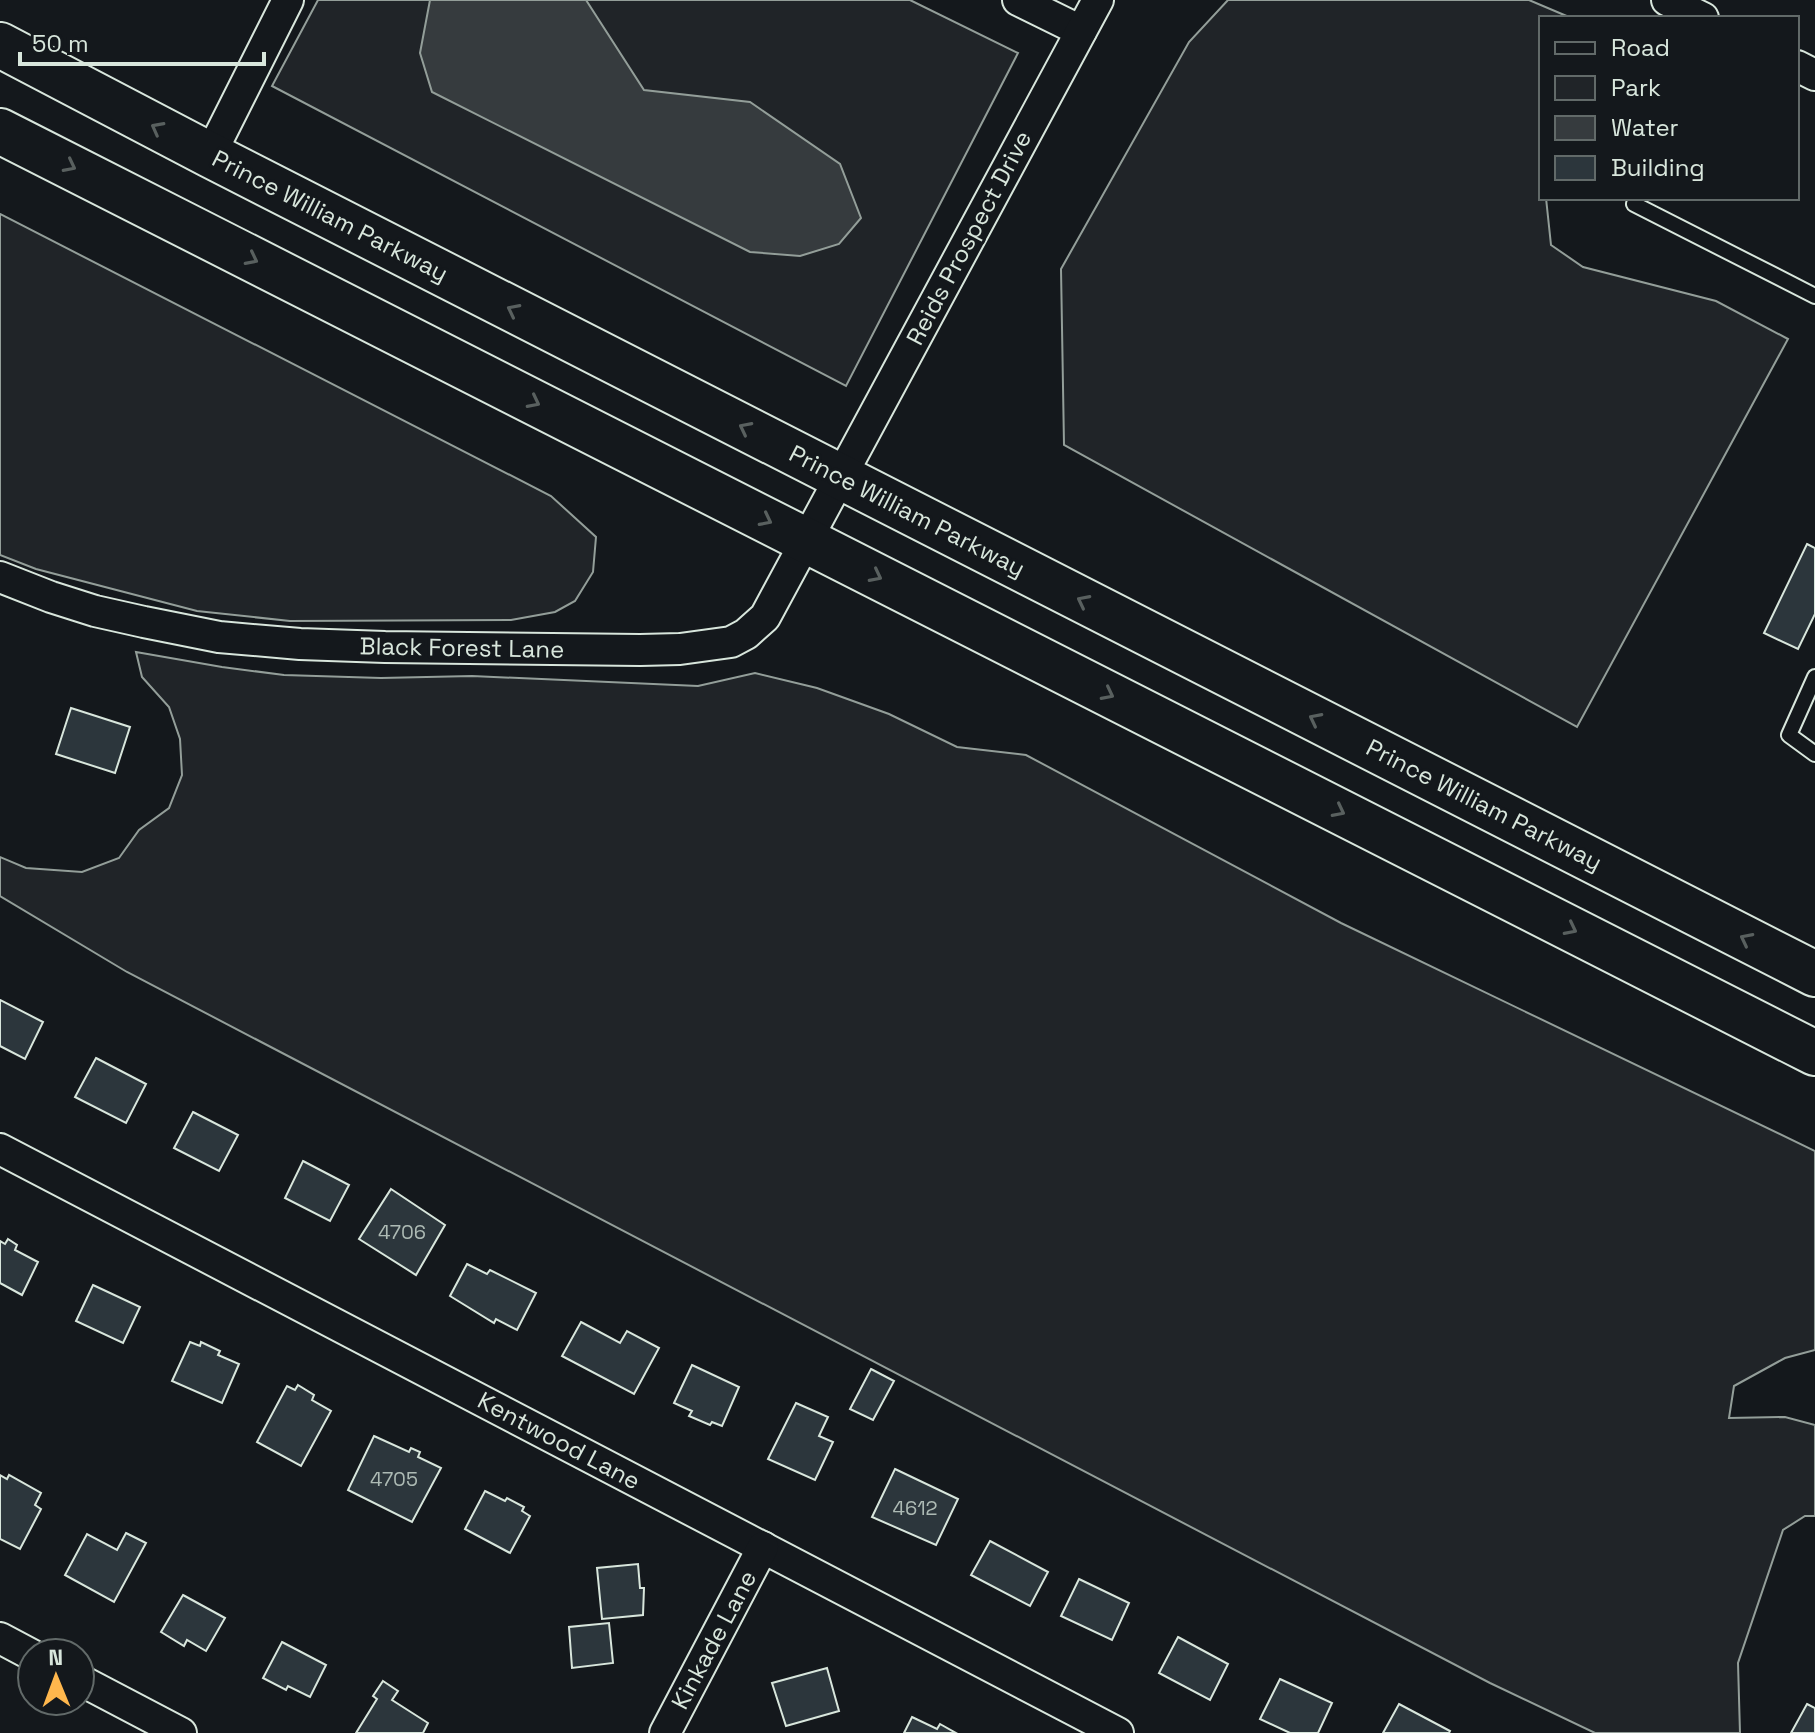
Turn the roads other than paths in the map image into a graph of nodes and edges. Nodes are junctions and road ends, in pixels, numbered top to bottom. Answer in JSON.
{"nodes":[{"id":1,"x":288,"y":0,"type":"edge"},
{"id":2,"x":1018,"y":0,"type":"edge"},
{"id":3,"x":1098,"y":0,"type":"edge"},
{"id":4,"x":1667,"y":0,"type":"edge"},
{"id":5,"x":1699,"y":16,"type":"edge"},
{"id":6,"x":1081,"y":31,"type":"junction"},
{"id":7,"x":0,"y":45,"type":"edge"},
{"id":8,"x":0,"y":131,"type":"edge"},
{"id":9,"x":210,"y":155,"type":"junction"},
{"id":10,"x":1636,"y":200,"type":"edge"},
{"id":11,"x":1815,"y":296,"type":"edge"},
{"id":12,"x":840,"y":476,"type":"junction"},
{"id":13,"x":806,"y":540,"type":"junction"},
{"id":14,"x":0,"y":577,"type":"edge"},
{"id":15,"x":1815,"y":677,"type":"edge"},
{"id":16,"x":1815,"y":754,"type":"edge"},
{"id":17,"x":1815,"y":974,"type":"edge"},
{"id":18,"x":1815,"y":1053,"type":"edge"},
{"id":19,"x":0,"y":1149,"type":"edge"},
{"id":20,"x":763,"y":1547,"type":"junction"},
{"id":21,"x":96,"y":1692,"type":"edge"},
{"id":22,"x":134,"y":1722,"type":"edge"},
{"id":23,"x":181,"y":1733,"type":"edge"},
{"id":24,"x":665,"y":1733,"type":"edge"},
{"id":25,"x":1118,"y":1733,"type":"edge"}],
"edges":[{"from":1,"to":9,"type":"street"},
{"from":2,"to":6,"type":"street"},
{"from":3,"to":6,"type":"street","name":"Reids Prospect Drive"},
{"from":4,"to":5,"type":"street"},
{"from":6,"to":12,"type":"street","name":"Reids Prospect Drive"},
{"from":9,"to":7,"type":"highway","name":"Prince William Parkway","one_way":true},
{"from":8,"to":13,"type":"highway","one_way":true},
{"from":12,"to":9,"type":"highway","name":"Prince William Parkway","one_way":true},
{"from":10,"to":11,"type":"lane"},
{"from":12,"to":13,"type":"street","name":"Black Forest Lane"},
{"from":17,"to":12,"type":"highway","name":"Prince William Parkway","one_way":true},
{"from":13,"to":14,"type":"street","name":"Black Forest Lane"},
{"from":13,"to":18,"type":"highway","one_way":true},
{"from":15,"to":16,"type":"lane"},
{"from":19,"to":20,"type":"street","name":"Kentwood Lane"},
{"from":20,"to":24,"type":"street","name":"Kinkade Lane"},
{"from":20,"to":25,"type":"street","name":"Kentwood Lane"},
{"from":21,"to":22,"type":"street"},
{"from":22,"to":23,"type":"street"}]}
